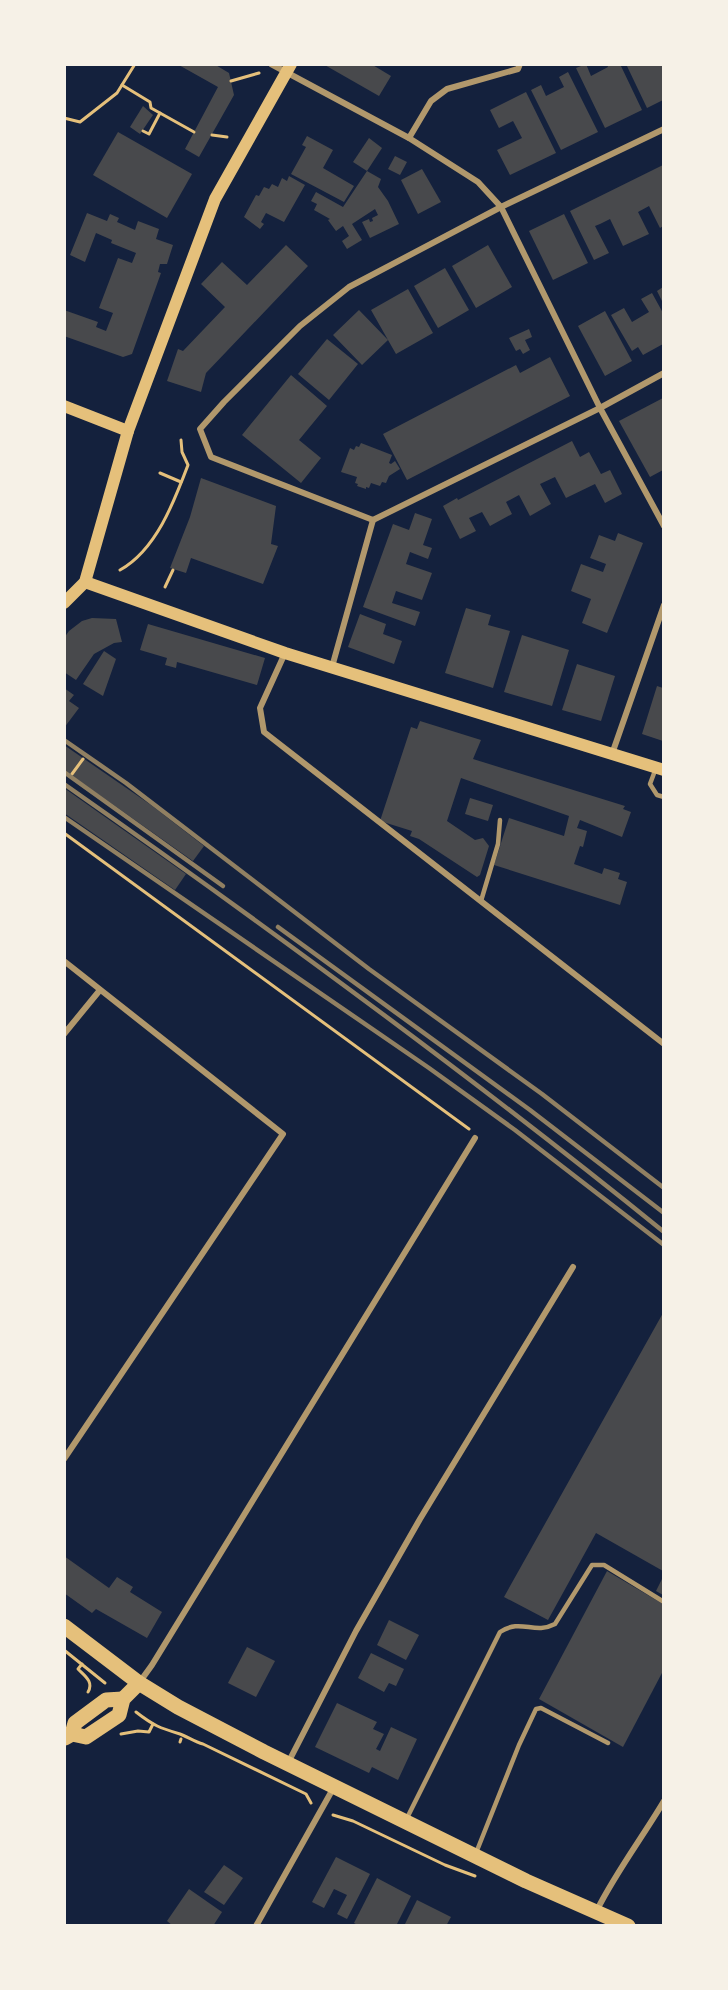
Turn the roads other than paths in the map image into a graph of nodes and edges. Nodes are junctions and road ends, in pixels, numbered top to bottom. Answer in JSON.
{"nodes":[{"id":1,"x":271,"y":64,"type":"edge"},
{"id":2,"x":520,"y":64,"type":"edge"},
{"id":3,"x":289,"y":69,"type":"edge"},
{"id":4,"x":663,"y":129,"type":"edge"},
{"id":5,"x":408,"y":138,"type":"junction"},
{"id":6,"x":501,"y":207,"type":"junction"},
{"id":7,"x":663,"y":373,"type":"edge"},
{"id":8,"x":64,"y":406,"type":"edge"},
{"id":9,"x":600,"y":408,"type":"junction"},
{"id":10,"x":128,"y":431,"type":"junction"},
{"id":11,"x":373,"y":520,"type":"junction"},
{"id":12,"x":663,"y":526,"type":"edge"},
{"id":13,"x":85,"y":582,"type":"junction"},
{"id":14,"x":64,"y":603,"type":"edge"},
{"id":15,"x":663,"y":605,"type":"edge"},
{"id":16,"x":285,"y":653,"type":"junction"},
{"id":17,"x":332,"y":667,"type":"junction"},
{"id":18,"x":612,"y":754,"type":"junction"},
{"id":19,"x":660,"y":769,"type":"edge"},
{"id":20,"x":663,"y":797,"type":"edge"},
{"id":21,"x":500,"y":820,"type":"dead end"},
{"id":22,"x":481,"y":901,"type":"junction"},
{"id":23,"x":64,"y":961,"type":"edge"},
{"id":24,"x":100,"y":990,"type":"junction"},
{"id":25,"x":64,"y":1034,"type":"edge"},
{"id":26,"x":663,"y":1044,"type":"edge"},
{"id":27,"x":475,"y":1138,"type":"road end"},
{"id":28,"x":573,"y":1267,"type":"dead end"},
{"id":29,"x":64,"y":1459,"type":"edge"},
{"id":30,"x":663,"y":1602,"type":"edge"},
{"id":31,"x":64,"y":1626,"type":"edge"},
{"id":32,"x":139,"y":1683,"type":"junction"},
{"id":33,"x":68,"y":1736,"type":"edge"},
{"id":34,"x":608,"y":1743,"type":"dead end"},
{"id":35,"x":288,"y":1763,"type":"junction"},
{"id":36,"x":334,"y":1786,"type":"junction"},
{"id":37,"x":663,"y":1801,"type":"edge"},
{"id":38,"x":405,"y":1821,"type":"junction"},
{"id":39,"x":475,"y":1856,"type":"junction"},
{"id":40,"x":596,"y":1912,"type":"junction"},
{"id":41,"x":256,"y":1926,"type":"edge"},
{"id":42,"x":628,"y":1926,"type":"edge"}],
"edges":[{"from":1,"to":3,"type":"street"},
{"from":2,"to":5,"type":"street"},
{"from":3,"to":5,"type":"street"},
{"from":3,"to":10,"type":"main road"},
{"from":4,"to":6,"type":"street"},
{"from":5,"to":6,"type":"street"},
{"from":6,"to":9,"type":"street"},
{"from":6,"to":11,"type":"street"},
{"from":7,"to":9,"type":"street"},
{"from":8,"to":10,"type":"main road"},
{"from":9,"to":11,"type":"street"},
{"from":9,"to":12,"type":"street"},
{"from":10,"to":13,"type":"main road"},
{"from":11,"to":17,"type":"street"},
{"from":13,"to":14,"type":"main road"},
{"from":13,"to":16,"type":"main road"},
{"from":15,"to":18,"type":"street"},
{"from":16,"to":17,"type":"main road"},
{"from":16,"to":22,"type":"street"},
{"from":17,"to":18,"type":"main road"},
{"from":18,"to":19,"type":"main road"},
{"from":19,"to":20,"type":"lane"},
{"from":21,"to":22,"type":"lane"},
{"from":22,"to":26,"type":"street"},
{"from":23,"to":24,"type":"street"},
{"from":24,"to":25,"type":"street"},
{"from":24,"to":29,"type":"street"},
{"from":27,"to":32,"type":"street"},
{"from":28,"to":35,"type":"street"},
{"from":30,"to":38,"type":"lane"},
{"from":31,"to":32,"type":"main road"},
{"from":32,"to":33,"type":"main road"},
{"from":32,"to":35,"type":"main road"},
{"from":34,"to":39,"type":"lane"},
{"from":35,"to":36,"type":"main road"},
{"from":36,"to":38,"type":"main road"},
{"from":36,"to":41,"type":"street"},
{"from":37,"to":40,"type":"street"},
{"from":38,"to":39,"type":"main road"},
{"from":39,"to":40,"type":"main road"},
{"from":40,"to":42,"type":"main road"}]}
